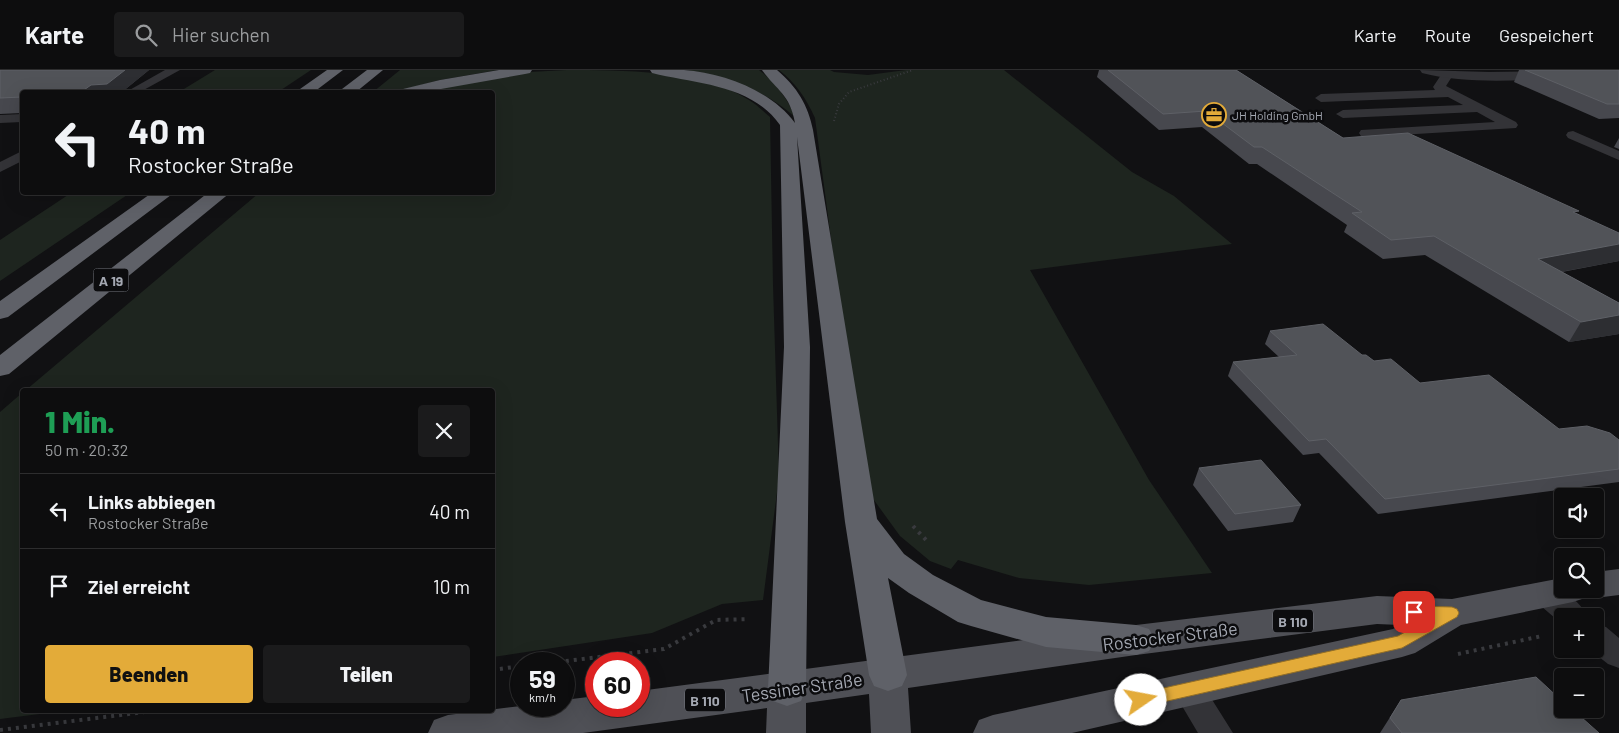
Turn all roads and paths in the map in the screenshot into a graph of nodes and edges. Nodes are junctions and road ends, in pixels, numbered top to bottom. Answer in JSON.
{"nodes":[{"id":1,"x":174,"y":70,"type":"edge"},
{"id":2,"x":336,"y":70,"type":"edge"},
{"id":3,"x":376,"y":70,"type":"edge"},
{"id":4,"x":524,"y":70,"type":"edge"},
{"id":5,"x":657,"y":70,"type":"edge"},
{"id":6,"x":769,"y":70,"type":"edge"},
{"id":7,"x":1427,"y":70,"type":"edge"},
{"id":8,"x":1619,"y":70,"type":"edge"},
{"id":9,"x":1447,"y":75,"type":"junction"},
{"id":10,"x":136,"y":90,"type":"edge"},
{"id":11,"x":308,"y":90,"type":"edge"},
{"id":12,"x":350,"y":90,"type":"edge"},
{"id":13,"x":416,"y":90,"type":"edge"},
{"id":14,"x":1448,"y":93,"type":"junction"},
{"id":15,"x":1321,"y":98,"type":"dead end"},
{"id":16,"x":1480,"y":108,"type":"junction"},
{"id":17,"x":1343,"y":114,"type":"dead end"},
{"id":18,"x":20,"y":118,"type":"edge"},
{"id":19,"x":0,"y":119,"type":"edge"},
{"id":20,"x":20,"y":128,"type":"edge"},
{"id":21,"x":0,"y":130,"type":"edge"},
{"id":22,"x":1366,"y":133,"type":"dead end"},
{"id":23,"x":1573,"y":135,"type":"dead end"},
{"id":24,"x":20,"y":156,"type":"edge"},
{"id":25,"x":1619,"y":156,"type":"edge"},
{"id":26,"x":0,"y":168,"type":"edge"},
{"id":27,"x":162,"y":195,"type":"edge"},
{"id":28,"x":218,"y":195,"type":"edge"},
{"id":29,"x":0,"y":312,"type":"edge"},
{"id":30,"x":0,"y":368,"type":"edge"},
{"id":31,"x":861,"y":522,"type":"junction"},
{"id":32,"x":1619,"y":582,"type":"edge"},
{"id":33,"x":1604,"y":584,"type":"edge"},
{"id":34,"x":1554,"y":592,"type":"edge"},
{"id":35,"x":1452,"y":613,"type":"junction"},
{"id":36,"x":716,"y":620,"type":"dead end"},
{"id":37,"x":1136,"y":640,"type":"junction"},
{"id":38,"x":1604,"y":643,"type":"edge"},
{"id":39,"x":1619,"y":655,"type":"edge"},
{"id":40,"x":575,"y":660,"type":"edge"},
{"id":41,"x":510,"y":668,"type":"edge"},
{"id":42,"x":495,"y":670,"type":"edge"},
{"id":43,"x":888,"y":675,"type":"junction"},
{"id":44,"x":787,"y":689,"type":"junction"},
{"id":45,"x":1188,"y":690,"type":"junction"},
{"id":46,"x":137,"y":713,"type":"edge"},
{"id":47,"x":0,"y":730,"type":"edge"},
{"id":48,"x":448,"y":733,"type":"edge"},
{"id":49,"x":786,"y":733,"type":"edge"},
{"id":50,"x":892,"y":733,"type":"edge"},
{"id":51,"x":993,"y":733,"type":"edge"},
{"id":52,"x":1216,"y":733,"type":"edge"}],
"edges":[{"from":1,"to":10,"type":"lane"},
{"from":2,"to":11,"type":"highway"},
{"from":3,"to":12,"type":"highway"},
{"from":4,"to":13,"type":"highway"},
{"from":5,"to":44,"type":"highway"},
{"from":6,"to":31,"type":"highway"},
{"from":7,"to":9,"type":"street"},
{"from":8,"to":9,"type":"street"},
{"from":9,"to":14,"type":"lane"},
{"from":14,"to":15,"type":"lane"},
{"from":14,"to":16,"type":"lane"},
{"from":16,"to":17,"type":"lane"},
{"from":16,"to":22,"type":"lane"},
{"from":18,"to":19,"type":"lane"},
{"from":20,"to":21,"type":"lane"},
{"from":23,"to":25,"type":"lane"},
{"from":24,"to":26,"type":"lane"},
{"from":27,"to":29,"type":"highway","number":"A 19"},
{"from":28,"to":30,"type":"highway","number":"A 19"},
{"from":31,"to":37,"type":"highway"},
{"from":31,"to":43,"type":"highway"},
{"from":32,"to":33,"type":"main road"},
{"from":34,"to":35,"type":"main road","name":"Rostocker Straße","number":"B 110"},
{"from":35,"to":37,"type":"main road","name":"Rostocker Straße","number":"B 110"},
{"from":35,"to":45,"type":"main road","name":"Rostocker Straße","number":"B 110"},
{"from":36,"to":40,"type":"path"},
{"from":37,"to":43,"type":"main road","name":"Rostocker Straße","number":"B 110"},
{"from":38,"to":39,"type":"lane"},
{"from":41,"to":42,"type":"path"},
{"from":43,"to":44,"type":"main road","name":"Tessiner Straße","number":"B 110"},
{"from":43,"to":50,"type":"main road"},
{"from":44,"to":48,"type":"main road","name":"Tessiner Straße","number":"B 110"},
{"from":44,"to":49,"type":"main road"},
{"from":45,"to":51,"type":"main road","name":"Rostocker Straße","number":"B 110"},
{"from":45,"to":52,"type":"lane"},
{"from":46,"to":47,"type":"path"}]}
